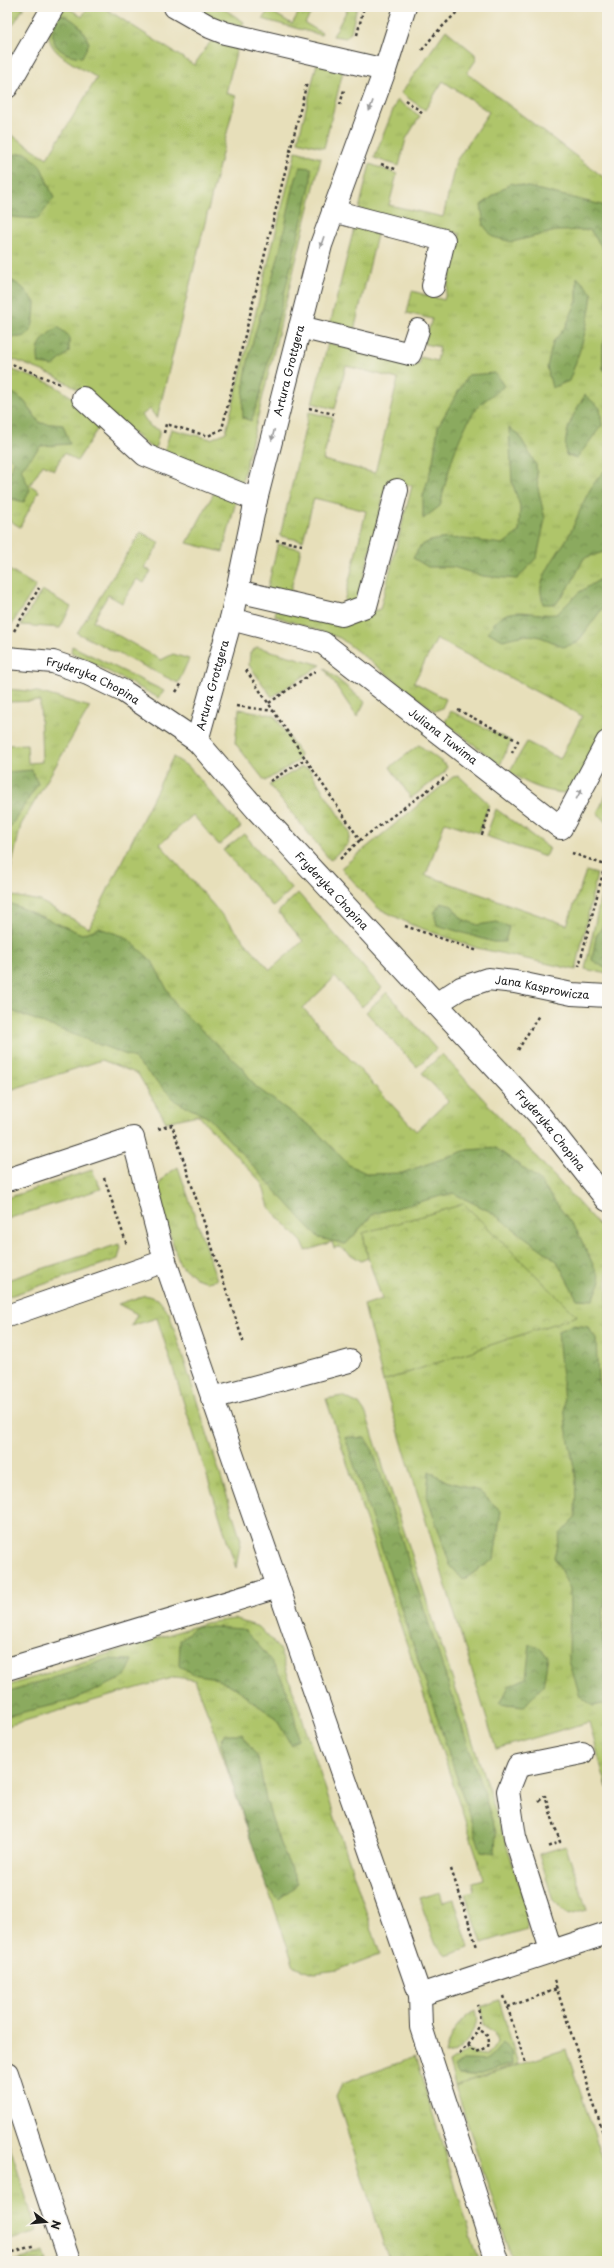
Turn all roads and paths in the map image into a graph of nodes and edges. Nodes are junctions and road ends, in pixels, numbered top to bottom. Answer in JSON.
{"nodes":[{"id":1,"x":53,"y":7,"type":"edge"},
{"id":2,"x":175,"y":7,"type":"edge"},
{"id":3,"x":405,"y":7,"type":"edge"},
{"id":4,"x":314,"y":54,"type":"junction"},
{"id":5,"x":385,"y":70,"type":"junction"},
{"id":6,"x":7,"y":87,"type":"edge"},
{"id":7,"x":400,"y":97,"type":"dead end"},
{"id":8,"x":423,"y":113,"type":"dead end"},
{"id":9,"x":333,"y":211,"type":"junction"},
{"id":10,"x":433,"y":286,"type":"dead end"},
{"id":11,"x":300,"y":327,"type":"junction"},
{"id":12,"x":418,"y":330,"type":"dead end"},
{"id":13,"x":7,"y":362,"type":"edge"},
{"id":14,"x":83,"y":398,"type":"joint"},
{"id":15,"x":304,"y":406,"type":"dead end"},
{"id":16,"x":334,"y":414,"type":"dead end"},
{"id":17,"x":158,"y":460,"type":"junction"},
{"id":18,"x":397,"y":490,"type":"dead end"},
{"id":19,"x":256,"y":500,"type":"junction"},
{"id":20,"x":273,"y":539,"type":"dead end"},
{"id":21,"x":302,"y":546,"type":"dead end"},
{"id":22,"x":39,"y":588,"type":"dead end"},
{"id":23,"x":237,"y":591,"type":"junction"},
{"id":24,"x":231,"y":619,"type":"junction"},
{"id":25,"x":11,"y":636,"type":"dead end"},
{"id":26,"x":7,"y":658,"type":"edge"},
{"id":27,"x":319,"y":668,"type":"dead end"},
{"id":28,"x":242,"y":669,"type":"dead end"},
{"id":29,"x":269,"y":703,"type":"junction"},
{"id":30,"x":234,"y":705,"type":"dead end"},
{"id":31,"x":275,"y":712,"type":"junction"},
{"id":32,"x":197,"y":741,"type":"junction"},
{"id":33,"x":607,"y":742,"type":"edge"},
{"id":34,"x":306,"y":759,"type":"junction"},
{"id":35,"x":449,"y":774,"type":"dead end"},
{"id":36,"x":264,"y":785,"type":"dead end"},
{"id":37,"x":491,"y":806,"type":"dead end"},
{"id":38,"x":561,"y":828,"type":"junction"},
{"id":39,"x":482,"y":835,"type":"dead end"},
{"id":40,"x":360,"y":840,"type":"junction"},
{"id":41,"x":338,"y":861,"type":"dead end"},
{"id":42,"x":549,"y":990,"type":"junction"},
{"id":43,"x":572,"y":994,"type":"junction"},
{"id":44,"x":607,"y":996,"type":"edge"},
{"id":45,"x":436,"y":1004,"type":"junction"},
{"id":46,"x":516,"y":1054,"type":"dead end"},
{"id":47,"x":133,"y":1138,"type":"junction"},
{"id":48,"x":102,"y":1174,"type":"dead end"},
{"id":49,"x":7,"y":1180,"type":"edge"},
{"id":50,"x":607,"y":1200,"type":"edge"},
{"id":51,"x":124,"y":1251,"type":"dead end"},
{"id":52,"x":165,"y":1261,"type":"junction"},
{"id":53,"x":7,"y":1316,"type":"edge"},
{"id":54,"x":244,"y":1344,"type":"dead end"},
{"id":55,"x":350,"y":1361,"type":"dead end"},
{"id":56,"x":212,"y":1398,"type":"junction"},
{"id":57,"x":278,"y":1587,"type":"junction"},
{"id":58,"x":7,"y":1669,"type":"edge"},
{"id":59,"x":582,"y":1753,"type":"dead end"},
{"id":60,"x":545,"y":1796,"type":"dead end"},
{"id":61,"x":546,"y":1847,"type":"dead end"},
{"id":62,"x":451,"y":1869,"type":"dead end"},
{"id":63,"x":607,"y":1933,"type":"edge"},
{"id":64,"x":478,"y":1951,"type":"dead end"},
{"id":65,"x":548,"y":1952,"type":"junction"},
{"id":66,"x":496,"y":1969,"type":"junction"},
{"id":67,"x":468,"y":1979,"type":"junction"},
{"id":68,"x":557,"y":1989,"type":"junction"},
{"id":69,"x":420,"y":1995,"type":"junction"},
{"id":70,"x":508,"y":2007,"type":"junction"},
{"id":71,"x":478,"y":2030,"type":"junction"},
{"id":72,"x":468,"y":2045,"type":"junction"},
{"id":73,"x":525,"y":2062,"type":"dead end"},
{"id":74,"x":433,"y":2066,"type":"junction"},
{"id":75,"x":8,"y":2081,"type":"edge"},
{"id":76,"x":607,"y":2145,"type":"edge"},
{"id":77,"x":69,"y":2261,"type":"edge"},
{"id":78,"x":497,"y":2261,"type":"edge"}],
"edges":[{"from":1,"to":6,"type":"street"},
{"from":2,"to":4,"type":"street"},
{"from":3,"to":5,"type":"street","name":"Artura Grottgera"},
{"from":4,"to":5,"type":"street"},
{"from":4,"to":17,"type":"path"},
{"from":5,"to":9,"type":"street","name":"Artura Grottgera","one_way":true},
{"from":7,"to":8,"type":"path"},
{"from":9,"to":10,"type":"street"},
{"from":9,"to":11,"type":"street","name":"Artura Grottgera","one_way":true},
{"from":11,"to":12,"type":"street"},
{"from":11,"to":19,"type":"street","name":"Artura Grottgera","one_way":true},
{"from":13,"to":14,"type":"path"},
{"from":14,"to":17,"type":"street"},
{"from":15,"to":16,"type":"path"},
{"from":17,"to":19,"type":"street"},
{"from":18,"to":23,"type":"street"},
{"from":19,"to":23,"type":"street","name":"Artura Grottgera"},
{"from":20,"to":21,"type":"path"},
{"from":22,"to":25,"type":"path"},
{"from":23,"to":24,"type":"street","name":"Artura Grottgera"},
{"from":24,"to":32,"type":"street","name":"Artura Grottgera"},
{"from":24,"to":38,"type":"street","name":"Juliana Tuwima"},
{"from":26,"to":32,"type":"street","name":"Fryderyka Chopina"},
{"from":27,"to":29,"type":"path"},
{"from":28,"to":29,"type":"path"},
{"from":29,"to":31,"type":"path"},
{"from":30,"to":31,"type":"path"},
{"from":31,"to":34,"type":"path"},
{"from":32,"to":45,"type":"street","name":"Fryderyka Chopina"},
{"from":38,"to":33,"type":"street","one_way":true},
{"from":34,"to":36,"type":"path"},
{"from":34,"to":40,"type":"path"},
{"from":35,"to":40,"type":"path"},
{"from":37,"to":39,"type":"path"},
{"from":38,"to":43,"type":"path"},
{"from":40,"to":41,"type":"path"},
{"from":42,"to":43,"type":"street","name":"Jana Kasprowicza"},
{"from":42,"to":45,"type":"street","name":"Jana Kasprowicza"},
{"from":42,"to":46,"type":"path"},
{"from":43,"to":44,"type":"street","name":"Jana Kasprowicza"},
{"from":45,"to":50,"type":"street","name":"Fryderyka Chopina"},
{"from":47,"to":49,"type":"street"},
{"from":47,"to":52,"type":"street"},
{"from":47,"to":54,"type":"path"},
{"from":48,"to":51,"type":"path"},
{"from":52,"to":53,"type":"street"},
{"from":52,"to":56,"type":"street"},
{"from":55,"to":56,"type":"street"},
{"from":56,"to":57,"type":"street"},
{"from":57,"to":58,"type":"street"},
{"from":57,"to":69,"type":"street"},
{"from":59,"to":65,"type":"street"},
{"from":60,"to":61,"type":"path"},
{"from":62,"to":64,"type":"path"},
{"from":63,"to":65,"type":"street"},
{"from":65,"to":66,"type":"street"},
{"from":65,"to":68,"type":"path"},
{"from":66,"to":67,"type":"street"},
{"from":66,"to":70,"type":"path"},
{"from":67,"to":69,"type":"street"},
{"from":67,"to":71,"type":"path"},
{"from":68,"to":70,"type":"path"},
{"from":68,"to":76,"type":"path"},
{"from":69,"to":74,"type":"street"},
{"from":70,"to":73,"type":"path"},
{"from":71,"to":72,"type":"path"},
{"from":71,"to":72,"type":"path"},
{"from":72,"to":74,"type":"path"},
{"from":74,"to":78,"type":"street"},
{"from":75,"to":77,"type":"street"}]}
